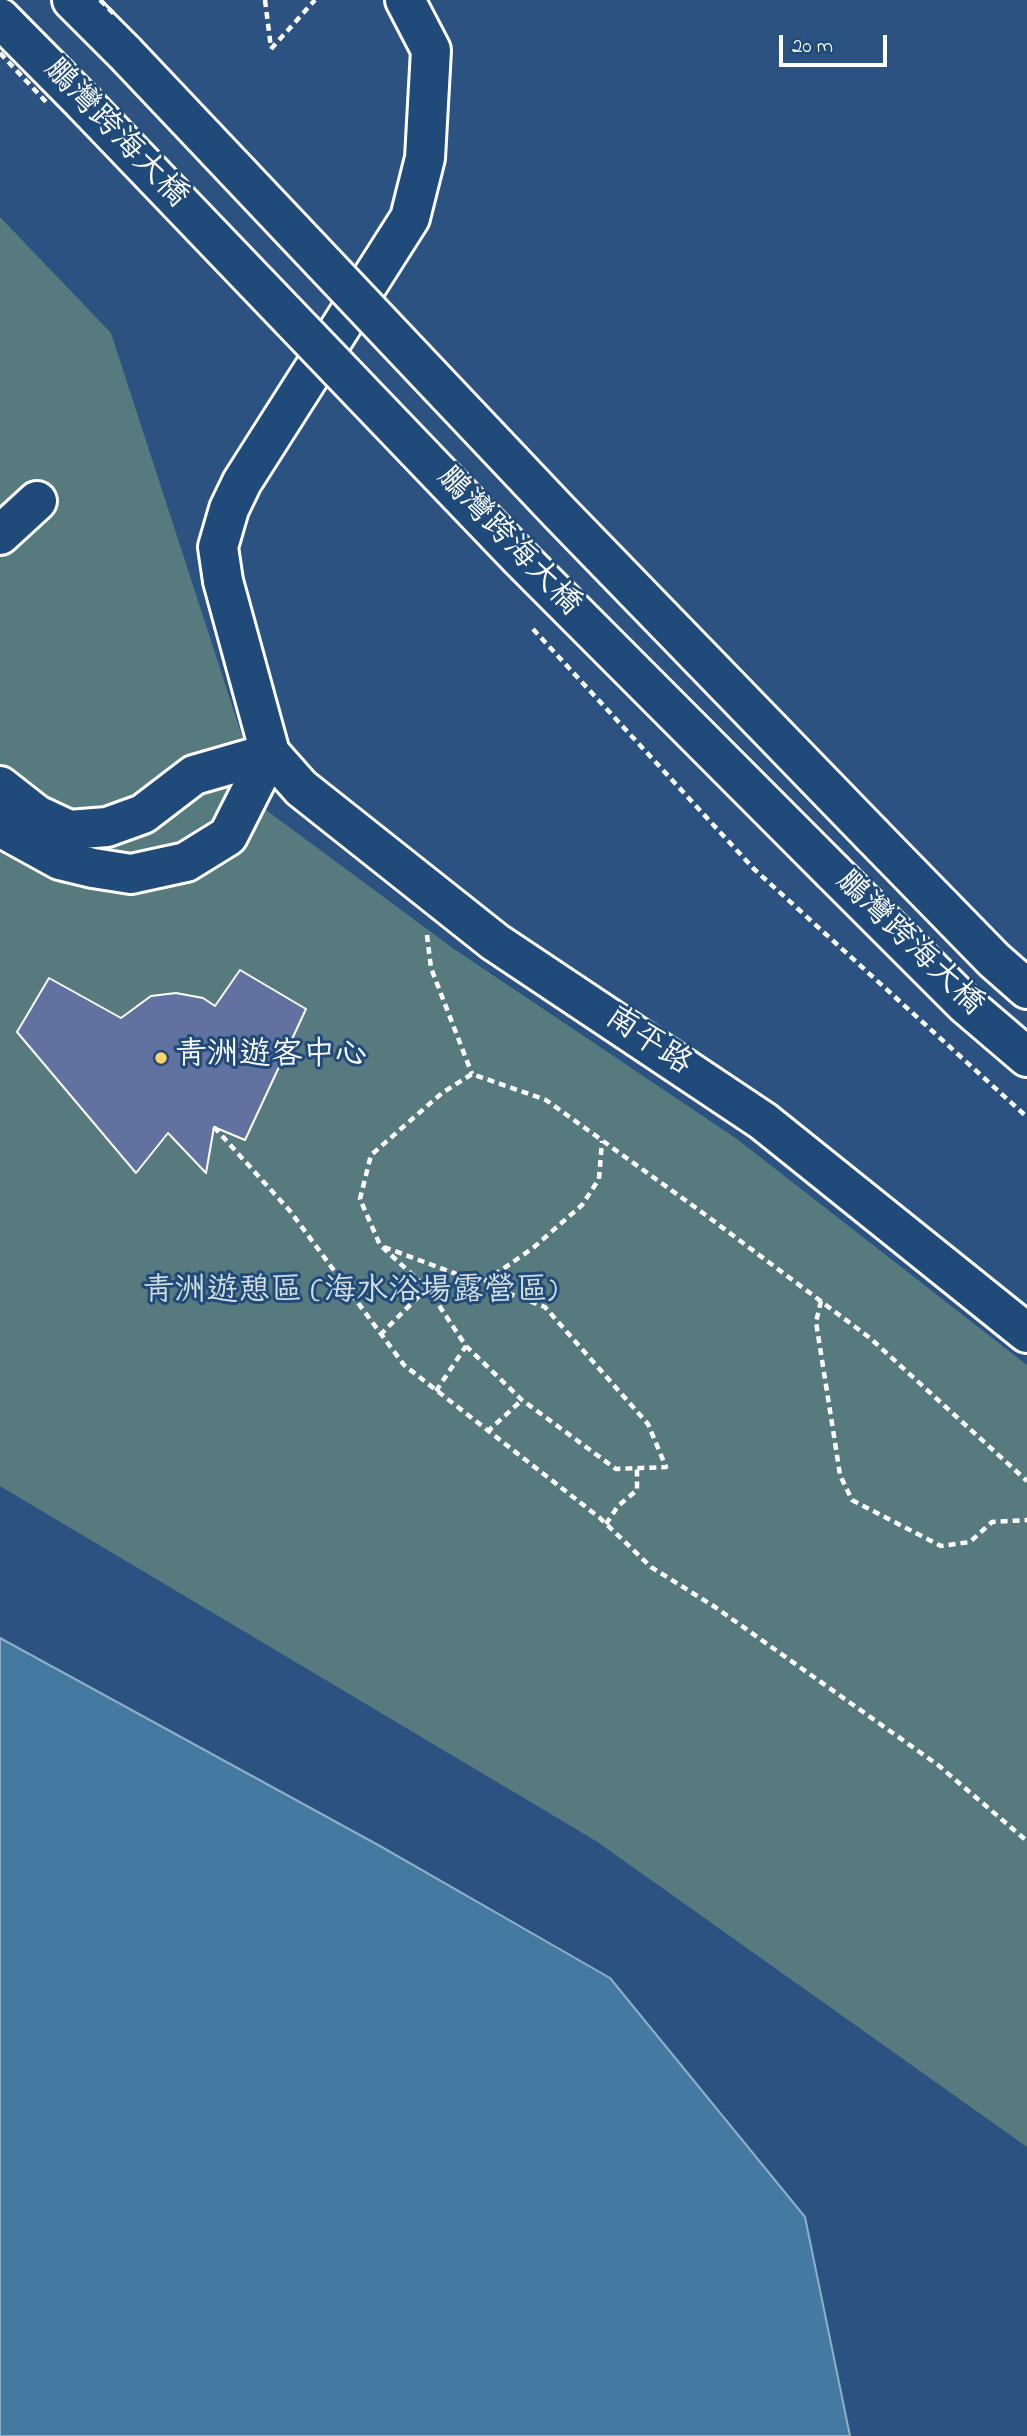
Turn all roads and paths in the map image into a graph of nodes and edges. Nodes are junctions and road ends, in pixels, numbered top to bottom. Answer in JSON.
{"nodes":[{"id":1,"x":72,"y":0,"type":"edge"},
{"id":2,"x":265,"y":0,"type":"edge"},
{"id":3,"x":315,"y":0,"type":"edge"},
{"id":4,"x":405,"y":0,"type":"edge"},
{"id":5,"x":0,"y":18,"type":"edge"},
{"id":6,"x":37,"y":501,"type":"dead end"},
{"id":7,"x":0,"y":535,"type":"edge"},
{"id":8,"x":270,"y":753,"type":"junction"},
{"id":9,"x":0,"y":786,"type":"edge"},
{"id":10,"x":0,"y":827,"type":"edge"},
{"id":11,"x":421,"y":883,"type":"junction"},
{"id":12,"x":797,"y":908,"type":"dead end"},
{"id":13,"x":1027,"y":989,"type":"edge"},
{"id":14,"x":1027,"y":1057,"type":"edge"},
{"id":15,"x":472,"y":1074,"type":"junction"},
{"id":16,"x":1027,"y":1117,"type":"edge"},
{"id":17,"x":214,"y":1128,"type":"dead end"},
{"id":18,"x":602,"y":1140,"type":"junction"},
{"id":19,"x":380,"y":1245,"type":"junction"},
{"id":20,"x":484,"y":1283,"type":"junction"},
{"id":21,"x":428,"y":1288,"type":"junction"},
{"id":22,"x":821,"y":1301,"type":"junction"},
{"id":23,"x":1027,"y":1333,"type":"edge"},
{"id":24,"x":380,"y":1335,"type":"junction"},
{"id":25,"x":466,"y":1346,"type":"junction"},
{"id":26,"x":436,"y":1391,"type":"junction"},
{"id":27,"x":522,"y":1400,"type":"junction"},
{"id":28,"x":487,"y":1432,"type":"junction"},
{"id":29,"x":637,"y":1468,"type":"junction"},
{"id":30,"x":1027,"y":1481,"type":"edge"},
{"id":31,"x":1027,"y":1520,"type":"edge"},
{"id":32,"x":606,"y":1524,"type":"junction"},
{"id":33,"x":1027,"y":1841,"type":"edge"}],
"edges":[{"from":1,"to":13,"type":"street","name":"鵬灣跨海大橋","bridge":true},
{"from":2,"to":3,"type":"path"},
{"from":4,"to":8,"type":"street"},
{"from":5,"to":14,"type":"street","name":"鵬灣跨海大橋","bridge":true},
{"from":6,"to":7,"type":"street"},
{"from":8,"to":9,"type":"street"},
{"from":8,"to":10,"type":"street"},
{"from":8,"to":11,"type":"street","name":"南平路"},
{"from":11,"to":15,"type":"path"},
{"from":11,"to":23,"type":"street","name":"南平路"},
{"from":12,"to":16,"type":"path"},
{"from":15,"to":18,"type":"path"},
{"from":15,"to":19,"type":"path"},
{"from":17,"to":24,"type":"path"},
{"from":18,"to":20,"type":"path"},
{"from":18,"to":22,"type":"path"},
{"from":19,"to":20,"type":"path"},
{"from":19,"to":21,"type":"path"},
{"from":20,"to":29,"type":"path"},
{"from":21,"to":24,"type":"path"},
{"from":21,"to":25,"type":"path"},
{"from":22,"to":30,"type":"path"},
{"from":22,"to":31,"type":"path"},
{"from":24,"to":26,"type":"path"},
{"from":25,"to":26,"type":"path"},
{"from":25,"to":27,"type":"path"},
{"from":26,"to":28,"type":"path"},
{"from":27,"to":28,"type":"path"},
{"from":27,"to":29,"type":"path"},
{"from":28,"to":32,"type":"path"},
{"from":29,"to":32,"type":"path"},
{"from":32,"to":33,"type":"path"}]}
